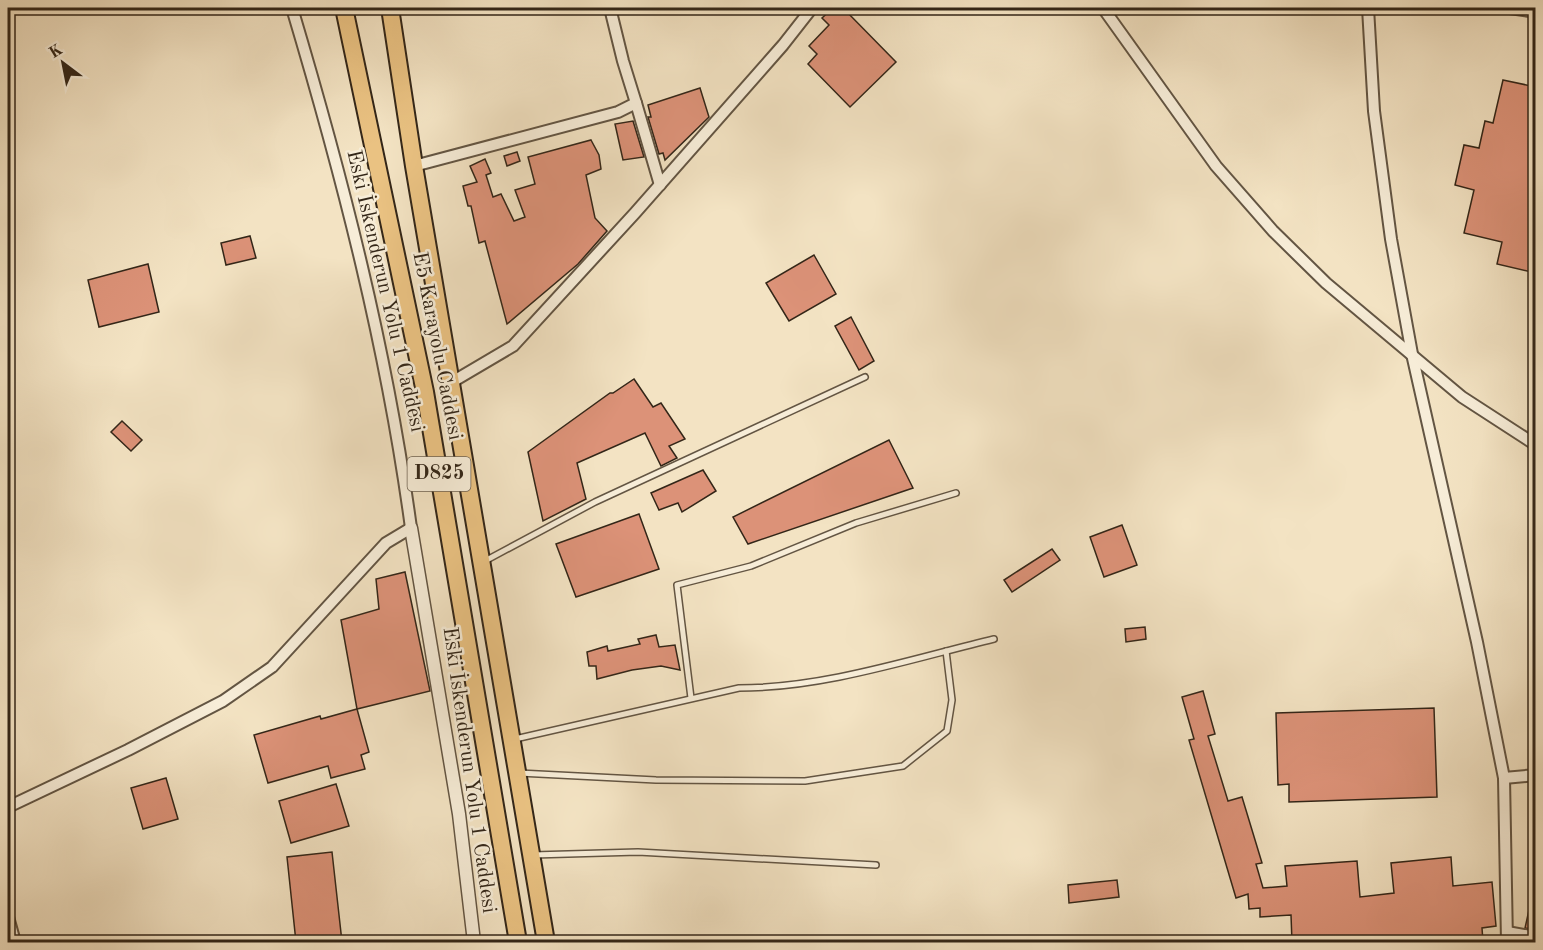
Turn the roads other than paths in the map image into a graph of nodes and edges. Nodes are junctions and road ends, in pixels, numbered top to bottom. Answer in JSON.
{"nodes":[{"id":1,"x":93,"y":8,"type":"edge"},
{"id":2,"x":292,"y":8,"type":"edge"},
{"id":3,"x":344,"y":8,"type":"edge"},
{"id":4,"x":390,"y":8,"type":"edge"},
{"id":5,"x":610,"y":8,"type":"edge"},
{"id":6,"x":812,"y":8,"type":"edge"},
{"id":7,"x":1102,"y":8,"type":"edge"},
{"id":8,"x":1368,"y":8,"type":"edge"},
{"id":9,"x":1510,"y":8,"type":"edge"},
{"id":10,"x":83,"y":10,"type":"dead end"},
{"id":11,"x":1536,"y":12,"type":"edge"},
{"id":12,"x":636,"y":103,"type":"junction"},
{"id":13,"x":414,"y":166,"type":"junction"},
{"id":14,"x":660,"y":185,"type":"junction"},
{"id":15,"x":1412,"y":354,"type":"junction"},
{"id":16,"x":865,"y":377,"type":"dead end"},
{"id":17,"x":452,"y":382,"type":"junction"},
{"id":18,"x":1536,"y":445,"type":"edge"},
{"id":19,"x":956,"y":493,"type":"dead end"},
{"id":20,"x":411,"y":528,"type":"junction"},
{"id":21,"x":482,"y":562,"type":"junction"},
{"id":22,"x":994,"y":639,"type":"dead end"},
{"id":23,"x":946,"y":651,"type":"junction"},
{"id":24,"x":691,"y":698,"type":"junction"},
{"id":25,"x":512,"y":740,"type":"junction"},
{"id":26,"x":518,"y":773,"type":"junction"},
{"id":27,"x":1536,"y":775,"type":"edge"},
{"id":28,"x":1504,"y":778,"type":"junction"},
{"id":29,"x":8,"y":807,"type":"edge"},
{"id":30,"x":531,"y":855,"type":"junction"},
{"id":31,"x":876,"y":865,"type":"dead end"},
{"id":32,"x":8,"y":917,"type":"edge"},
{"id":33,"x":1507,"y":937,"type":"edge"},
{"id":34,"x":1536,"y":937,"type":"edge"},
{"id":35,"x":15,"y":942,"type":"edge"},
{"id":36,"x":474,"y":942,"type":"edge"},
{"id":37,"x":518,"y":942,"type":"edge"},
{"id":38,"x":546,"y":942,"type":"edge"}],
"edges":[{"from":1,"to":10,"type":"lane"},
{"from":2,"to":20,"type":"street","name":"Eski İskenderun Yolu 1 Caddesi"},
{"from":3,"to":37,"type":"highway","name":"E5 Karayolu Caddesi","number":"D825"},
{"from":4,"to":13,"type":"highway","name":"E5 Karayolu Caddesi","number":"D825"},
{"from":5,"to":12,"type":"street"},
{"from":6,"to":14,"type":"street"},
{"from":7,"to":15,"type":"street"},
{"from":8,"to":15,"type":"street"},
{"from":9,"to":11,"type":"street"},
{"from":12,"to":13,"type":"street"},
{"from":12,"to":14,"type":"street"},
{"from":13,"to":17,"type":"highway","name":"E5 Karayolu Caddesi","number":"D825"},
{"from":14,"to":17,"type":"street"},
{"from":15,"to":18,"type":"street"},
{"from":15,"to":28,"type":"street"},
{"from":16,"to":21,"type":"lane"},
{"from":17,"to":21,"type":"highway","name":"E5 Karayolu Caddesi","number":"D825"},
{"from":19,"to":24,"type":"lane"},
{"from":20,"to":29,"type":"street"},
{"from":20,"to":36,"type":"street","name":"Eski İskenderun Yolu 1 Caddesi"},
{"from":21,"to":25,"type":"highway","name":"E5 Karayolu Caddesi","number":"D825"},
{"from":22,"to":23,"type":"lane"},
{"from":23,"to":24,"type":"lane"},
{"from":23,"to":26,"type":"lane"},
{"from":24,"to":25,"type":"lane"},
{"from":25,"to":26,"type":"highway","name":"E5 Karayolu Caddesi","number":"D825"},
{"from":26,"to":30,"type":"highway","name":"E5 Karayolu Caddesi","number":"D825"},
{"from":27,"to":28,"type":"street"},
{"from":28,"to":33,"type":"street"},
{"from":30,"to":31,"type":"lane"},
{"from":30,"to":38,"type":"highway","name":"E5 Karayolu Caddesi","number":"D825"},
{"from":32,"to":35,"type":"street"},
{"from":33,"to":34,"type":"street"}]}
